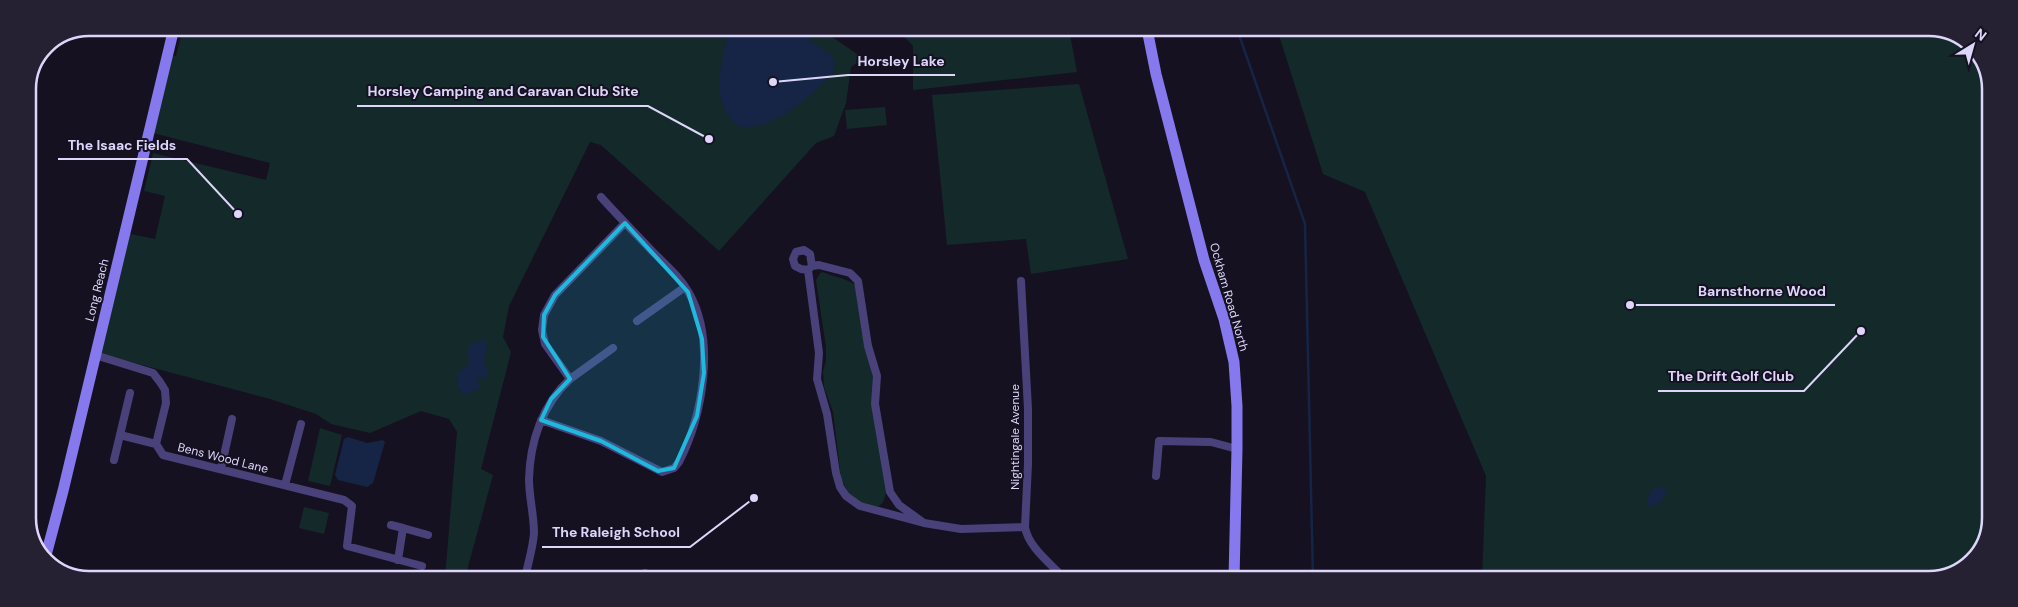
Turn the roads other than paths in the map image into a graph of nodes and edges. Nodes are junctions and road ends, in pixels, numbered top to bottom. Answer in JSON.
{"nodes":[{"id":1,"x":172,"y":36,"type":"edge"},
{"id":2,"x":1148,"y":36,"type":"edge"},
{"id":3,"x":601,"y":196,"type":"dead end"},
{"id":4,"x":625,"y":223,"type":"junction"},
{"id":5,"x":1021,"y":281,"type":"dead end"},
{"id":6,"x":685,"y":287,"type":"junction"},
{"id":7,"x":637,"y":321,"type":"dead end"},
{"id":8,"x":613,"y":348,"type":"dead end"},
{"id":9,"x":95,"y":355,"type":"junction"},
{"id":10,"x":570,"y":379,"type":"junction"},
{"id":11,"x":130,"y":393,"type":"dead end"},
{"id":12,"x":232,"y":419,"type":"dead end"},
{"id":13,"x":541,"y":420,"type":"junction"},
{"id":14,"x":301,"y":424,"type":"dead end"},
{"id":15,"x":120,"y":435,"type":"junction"},
{"id":16,"x":156,"y":444,"type":"junction"},
{"id":17,"x":1237,"y":449,"type":"junction"},
{"id":18,"x":114,"y":460,"type":"dead end"},
{"id":19,"x":221,"y":469,"type":"junction"},
{"id":20,"x":1156,"y":476,"type":"dead end"},
{"id":21,"x":285,"y":485,"type":"junction"},
{"id":22,"x":890,"y":492,"type":"junction"},
{"id":23,"x":877,"y":510,"type":"junction"},
{"id":24,"x":924,"y":524,"type":"junction"},
{"id":25,"x":391,"y":525,"type":"dead end"},
{"id":26,"x":1025,"y":527,"type":"junction"},
{"id":27,"x":403,"y":528,"type":"junction"},
{"id":28,"x":428,"y":535,"type":"dead end"},
{"id":29,"x":47,"y":549,"type":"edge"},
{"id":30,"x":398,"y":560,"type":"junction"},
{"id":31,"x":422,"y":566,"type":"dead end"},
{"id":32,"x":526,"y":571,"type":"edge"},
{"id":33,"x":1058,"y":571,"type":"edge"},
{"id":34,"x":1234,"y":571,"type":"edge"}],
"edges":[{"from":1,"to":9,"type":"main road","name":"Long Reach"},
{"from":2,"to":17,"type":"main road","name":"Ockham Road North"},
{"from":3,"to":4,"type":"street"},
{"from":4,"to":6,"type":"street"},
{"from":4,"to":10,"type":"street"},
{"from":5,"to":26,"type":"street","name":"Nightingale Avenue"},
{"from":6,"to":7,"type":"street"},
{"from":6,"to":13,"type":"street"},
{"from":8,"to":10,"type":"street"},
{"from":9,"to":16,"type":"street"},
{"from":9,"to":29,"type":"main road","name":"Long Reach"},
{"from":10,"to":13,"type":"street"},
{"from":11,"to":15,"type":"street"},
{"from":12,"to":19,"type":"street"},
{"from":13,"to":32,"type":"street"},
{"from":14,"to":21,"type":"street"},
{"from":15,"to":16,"type":"street"},
{"from":15,"to":18,"type":"street"},
{"from":16,"to":19,"type":"street","name":"Bens Wood Lane"},
{"from":17,"to":20,"type":"street"},
{"from":17,"to":34,"type":"main road","name":"Ockham Road North"},
{"from":19,"to":21,"type":"street","name":"Bens Wood Lane"},
{"from":21,"to":30,"type":"street","name":"Bens Wood Lane"},
{"from":22,"to":23,"type":"street"},
{"from":22,"to":23,"type":"street"},
{"from":22,"to":24,"type":"street"},
{"from":23,"to":24,"type":"street"},
{"from":24,"to":26,"type":"street"},
{"from":25,"to":27,"type":"street"},
{"from":26,"to":33,"type":"street"},
{"from":27,"to":28,"type":"street"},
{"from":27,"to":30,"type":"street"},
{"from":30,"to":31,"type":"street"}]}
